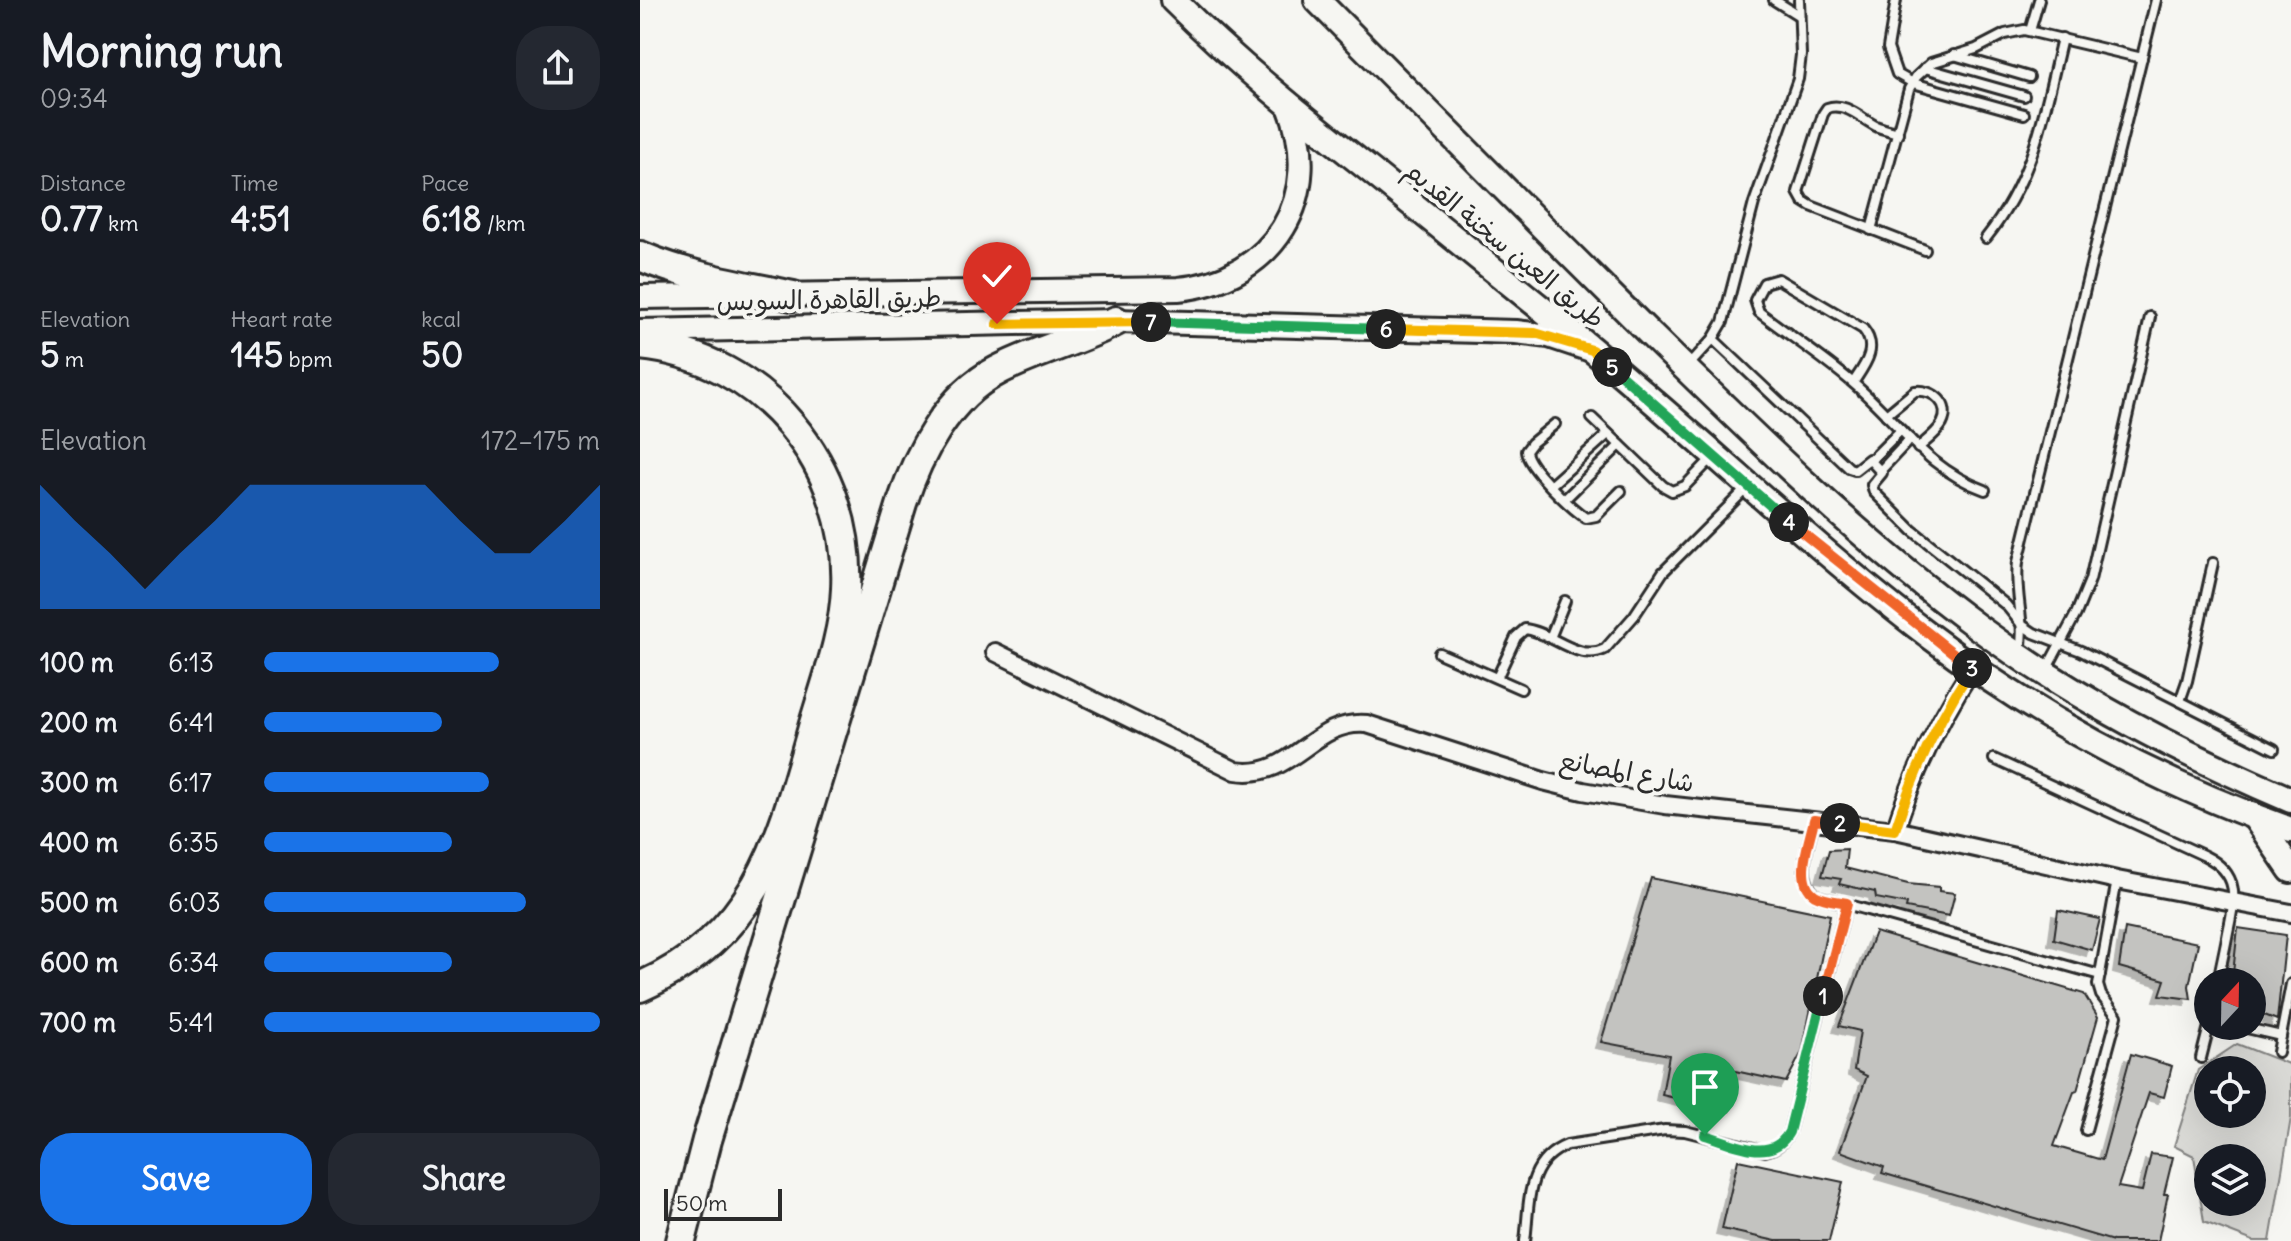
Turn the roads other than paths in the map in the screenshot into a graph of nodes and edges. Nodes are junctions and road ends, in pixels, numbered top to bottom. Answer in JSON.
{"nodes":[{"id":1,"x":1173,"y":0,"type":"edge"},
{"id":2,"x":1317,"y":0,"type":"edge"},
{"id":3,"x":1774,"y":0,"type":"edge"},
{"id":4,"x":1799,"y":0,"type":"edge"},
{"id":5,"x":1896,"y":0,"type":"edge"},
{"id":6,"x":2039,"y":0,"type":"edge"},
{"id":7,"x":2156,"y":0,"type":"edge"},
{"id":8,"x":1798,"y":15,"type":"junction"},
{"id":9,"x":2030,"y":31,"type":"junction"},
{"id":10,"x":2062,"y":38,"type":"junction"},
{"id":11,"x":1953,"y":55,"type":"junction"},
{"id":12,"x":2142,"y":58,"type":"junction"},
{"id":13,"x":1925,"y":68,"type":"junction"},
{"id":14,"x":2029,"y":77,"type":"dead end"},
{"id":15,"x":1913,"y":83,"type":"junction"},
{"id":16,"x":2024,"y":96,"type":"dead end"},
{"id":17,"x":1289,"y":106,"type":"junction"},
{"id":18,"x":2024,"y":114,"type":"dead end"},
{"id":19,"x":1898,"y":133,"type":"junction"},
{"id":20,"x":1871,"y":230,"type":"junction"},
{"id":21,"x":1986,"y":238,"type":"dead end"},
{"id":22,"x":1925,"y":250,"type":"dead end"},
{"id":23,"x":640,"y":256,"type":"edge"},
{"id":24,"x":793,"y":296,"type":"junction"},
{"id":25,"x":640,"y":297,"type":"edge"},
{"id":26,"x":2150,"y":317,"type":"dead end"},
{"id":27,"x":1116,"y":321,"type":"junction"},
{"id":28,"x":640,"y":331,"type":"edge"},
{"id":29,"x":1713,"y":339,"type":"junction"},
{"id":30,"x":640,"y":345,"type":"edge"},
{"id":31,"x":1592,"y":350,"type":"junction"},
{"id":32,"x":1685,"y":369,"type":"junction"},
{"id":33,"x":1853,"y":383,"type":"junction"},
{"id":34,"x":1886,"y":415,"type":"junction"},
{"id":35,"x":1592,"y":418,"type":"dead end"},
{"id":36,"x":1555,"y":424,"type":"dead end"},
{"id":37,"x":1901,"y":430,"type":"junction"},
{"id":38,"x":1608,"y":434,"type":"junction"},
{"id":39,"x":1910,"y":439,"type":"junction"},
{"id":40,"x":1620,"y":445,"type":"junction"},
{"id":41,"x":1918,"y":448,"type":"junction"},
{"id":42,"x":1713,"y":456,"type":"junction"},
{"id":43,"x":1871,"y":460,"type":"junction"},
{"id":44,"x":1881,"y":470,"type":"junction"},
{"id":45,"x":1551,"y":485,"type":"junction"},
{"id":46,"x":1749,"y":487,"type":"junction"},
{"id":47,"x":1985,"y":490,"type":"dead end"},
{"id":48,"x":1621,"y":491,"type":"dead end"},
{"id":49,"x":1565,"y":499,"type":"junction"},
{"id":50,"x":2213,"y":563,"type":"dead end"},
{"id":51,"x":1565,"y":601,"type":"dead end"},
{"id":52,"x":2022,"y":625,"type":"junction"},
{"id":53,"x":1550,"y":638,"type":"junction"},
{"id":54,"x":2061,"y":644,"type":"junction"},
{"id":55,"x":995,"y":652,"type":"dead end"},
{"id":56,"x":1439,"y":653,"type":"dead end"},
{"id":57,"x":2019,"y":656,"type":"junction"},
{"id":58,"x":1973,"y":667,"type":"junction"},
{"id":59,"x":2045,"y":672,"type":"junction"},
{"id":60,"x":1497,"y":678,"type":"junction"},
{"id":61,"x":1521,"y":689,"type":"dead end"},
{"id":62,"x":2180,"y":701,"type":"junction"},
{"id":63,"x":2274,"y":749,"type":"dead end"},
{"id":64,"x":1994,"y":759,"type":"dead end"},
{"id":65,"x":2291,"y":800,"type":"edge"},
{"id":66,"x":2254,"y":816,"type":"junction"},
{"id":67,"x":1814,"y":820,"type":"junction"},
{"id":68,"x":1895,"y":830,"type":"junction"},
{"id":69,"x":2291,"y":830,"type":"edge"},
{"id":70,"x":2291,"y":870,"type":"edge"},
{"id":71,"x":2117,"y":880,"type":"junction"},
{"id":72,"x":2234,"y":902,"type":"junction"},
{"id":73,"x":1847,"y":903,"type":"junction"},
{"id":74,"x":2291,"y":913,"type":"edge"},
{"id":75,"x":2221,"y":968,"type":"edge"},
{"id":76,"x":2100,"y":975,"type":"junction"},
{"id":77,"x":2291,"y":984,"type":"edge"},
{"id":78,"x":640,"y":987,"type":"edge"},
{"id":79,"x":2266,"y":1033,"type":"edge"},
{"id":80,"x":2281,"y":1036,"type":"junction"},
{"id":81,"x":2278,"y":1052,"type":"dead end"},
{"id":82,"x":2086,"y":1130,"type":"dead end"},
{"id":83,"x":681,"y":1241,"type":"edge"},
{"id":84,"x":1525,"y":1241,"type":"edge"}],
"edges":[{"from":1,"to":17,"type":"main road","name":"طريق العين سخنة القديم"},
{"from":2,"to":32,"type":"main road","name":"طريق العين سخنة القديم"},
{"from":3,"to":8,"type":"lane"},
{"from":4,"to":8,"type":"lane"},
{"from":5,"to":15,"type":"lane"},
{"from":6,"to":9,"type":"lane"},
{"from":7,"to":12,"type":"lane"},
{"from":8,"to":29,"type":"lane"},
{"from":9,"to":10,"type":"lane"},
{"from":9,"to":11,"type":"lane"},
{"from":10,"to":12,"type":"lane"},
{"from":10,"to":21,"type":"lane"},
{"from":11,"to":13,"type":"lane"},
{"from":11,"to":14,"type":"lane"},
{"from":12,"to":52,"type":"lane"},
{"from":13,"to":15,"type":"lane"},
{"from":13,"to":16,"type":"lane"},
{"from":15,"to":18,"type":"lane"},
{"from":15,"to":19,"type":"lane"},
{"from":17,"to":24,"type":"main road","name":"طريق القاهرة السويس"},
{"from":17,"to":31,"type":"main road","name":"طريق العين سخنة القديم"},
{"from":19,"to":20,"type":"lane"},
{"from":19,"to":20,"type":"lane"},
{"from":20,"to":22,"type":"lane"},
{"from":23,"to":24,"type":"highway"},
{"from":24,"to":25,"type":"main road","name":"طريق القاهرة السويس"},
{"from":26,"to":54,"type":"lane"},
{"from":27,"to":28,"type":"main road","name":"طريق القاهرة السويس"},
{"from":27,"to":31,"type":"main road","name":"طريق القاهرة السويس"},
{"from":27,"to":83,"type":"highway"},
{"from":29,"to":32,"type":"lane"},
{"from":29,"to":43,"type":"lane"},
{"from":30,"to":78,"type":"highway"},
{"from":31,"to":42,"type":"main road","name":"طريق العين سخنة القديم"},
{"from":32,"to":57,"type":"main road","name":"طريق العين سخنة القديم"},
{"from":33,"to":33,"type":"lane"},
{"from":33,"to":34,"type":"lane"},
{"from":34,"to":37,"type":"lane"},
{"from":34,"to":41,"type":"lane"},
{"from":35,"to":38,"type":"lane"},
{"from":36,"to":45,"type":"lane"},
{"from":37,"to":39,"type":"lane"},
{"from":37,"to":43,"type":"lane"},
{"from":38,"to":40,"type":"lane"},
{"from":38,"to":45,"type":"lane"},
{"from":39,"to":41,"type":"lane"},
{"from":39,"to":44,"type":"lane"},
{"from":40,"to":42,"type":"lane"},
{"from":40,"to":49,"type":"lane"},
{"from":41,"to":47,"type":"lane"},
{"from":42,"to":46,"type":"main road","name":"طريق العين سخنة القديم"},
{"from":43,"to":44,"type":"lane"},
{"from":44,"to":52,"type":"lane"},
{"from":45,"to":49,"type":"lane"},
{"from":46,"to":53,"type":"lane"},
{"from":46,"to":58,"type":"main road","name":"طريق العين سخنة القديم"},
{"from":48,"to":49,"type":"lane"},
{"from":50,"to":62,"type":"lane"},
{"from":51,"to":53,"type":"lane"},
{"from":52,"to":54,"type":"lane"},
{"from":52,"to":57,"type":"lane"},
{"from":53,"to":60,"type":"lane"},
{"from":54,"to":59,"type":"lane"},
{"from":54,"to":62,"type":"lane"},
{"from":55,"to":67,"type":"street","name":"شارع المصانع"},
{"from":56,"to":60,"type":"lane"},
{"from":57,"to":59,"type":"main road","name":"طريق العين سخنة القديم"},
{"from":58,"to":66,"type":"main road","name":"طريق العين سخنة القديم"},
{"from":58,"to":68,"type":"street"},
{"from":59,"to":65,"type":"main road","name":"طريق العين سخنة القديم"},
{"from":60,"to":61,"type":"lane"},
{"from":62,"to":63,"type":"lane"},
{"from":64,"to":72,"type":"lane"},
{"from":66,"to":69,"type":"main road","name":"طريق العين سخنة القديم"},
{"from":66,"to":70,"type":"main road"},
{"from":67,"to":68,"type":"street","name":"شارع المصانع"},
{"from":67,"to":73,"type":"lane"},
{"from":68,"to":71,"type":"street","name":"شارع المصانع"},
{"from":71,"to":72,"type":"street","name":"شارع المصانع"},
{"from":71,"to":76,"type":"lane"},
{"from":72,"to":74,"type":"street","name":"شارع المصانع"},
{"from":72,"to":75,"type":"lane"},
{"from":73,"to":76,"type":"lane"},
{"from":73,"to":84,"type":"lane"},
{"from":76,"to":82,"type":"lane"},
{"from":77,"to":80,"type":"lane"},
{"from":79,"to":80,"type":"lane"},
{"from":80,"to":81,"type":"lane"}]}
